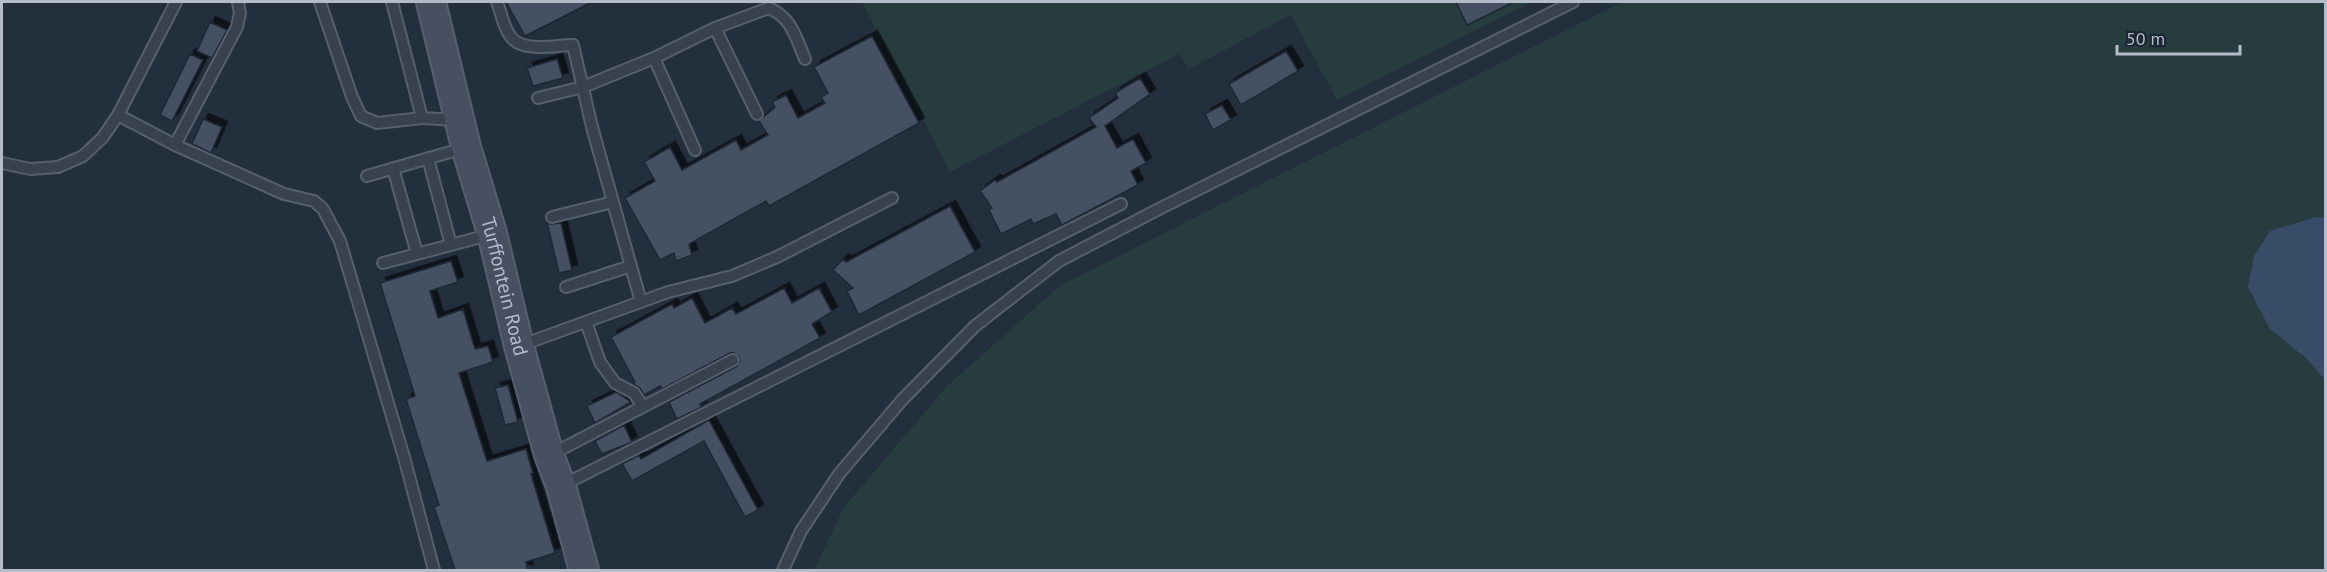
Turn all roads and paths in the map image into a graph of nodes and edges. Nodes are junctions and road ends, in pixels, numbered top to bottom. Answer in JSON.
{"nodes":[{"id":1,"x":176,"y":2,"type":"edge"},
{"id":2,"x":238,"y":2,"type":"edge"},
{"id":3,"x":320,"y":2,"type":"edge"},
{"id":4,"x":392,"y":2,"type":"edge"},
{"id":5,"x":431,"y":2,"type":"edge"},
{"id":6,"x":497,"y":2,"type":"edge"},
{"id":7,"x":1573,"y":2,"type":"edge"},
{"id":8,"x":715,"y":28,"type":"junction"},
{"id":9,"x":654,"y":58,"type":"junction"},
{"id":10,"x":805,"y":59,"type":"dead end"},
{"id":11,"x":583,"y":87,"type":"junction"},
{"id":12,"x":538,"y":98,"type":"dead end"},
{"id":13,"x":757,"y":114,"type":"dead end"},
{"id":14,"x":118,"y":115,"type":"junction"},
{"id":15,"x":422,"y":118,"type":"junction"},
{"id":16,"x":463,"y":134,"type":"junction"},
{"id":17,"x":175,"y":145,"type":"junction"},
{"id":18,"x":695,"y":150,"type":"dead end"},
{"id":19,"x":428,"y":158,"type":"junction"},
{"id":20,"x":2,"y":163,"type":"edge"},
{"id":21,"x":393,"y":168,"type":"junction"},
{"id":22,"x":367,"y":176,"type":"dead end"},
{"id":23,"x":892,"y":198,"type":"dead end"},
{"id":24,"x":613,"y":202,"type":"junction"},
{"id":25,"x":1121,"y":204,"type":"dead end"},
{"id":26,"x":552,"y":217,"type":"dead end"},
{"id":27,"x":492,"y":233,"type":"junction"},
{"id":28,"x":451,"y":245,"type":"junction"},
{"id":29,"x":417,"y":254,"type":"junction"},
{"id":30,"x":383,"y":263,"type":"dead end"},
{"id":31,"x":631,"y":266,"type":"junction"},
{"id":32,"x":566,"y":287,"type":"dead end"},
{"id":33,"x":641,"y":302,"type":"junction"},
{"id":34,"x":586,"y":322,"type":"junction"},
{"id":35,"x":519,"y":346,"type":"junction"},
{"id":36,"x":733,"y":360,"type":"dead end"},
{"id":37,"x":643,"y":407,"type":"junction"},
{"id":38,"x":549,"y":455,"type":"junction"},
{"id":39,"x":561,"y":486,"type":"junction"},
{"id":40,"x":434,"y":570,"type":"edge"},
{"id":41,"x":584,"y":570,"type":"edge"},
{"id":42,"x":783,"y":570,"type":"edge"}],
"edges":[{"from":1,"to":14,"type":"lane"},
{"from":2,"to":17,"type":"lane"},
{"from":3,"to":15,"type":"lane"},
{"from":4,"to":15,"type":"lane"},
{"from":5,"to":16,"type":"street","name":"Turffontein Road"},
{"from":6,"to":11,"type":"lane"},
{"from":7,"to":42,"type":"lane"},
{"from":8,"to":9,"type":"lane"},
{"from":8,"to":10,"type":"lane"},
{"from":8,"to":13,"type":"lane"},
{"from":9,"to":11,"type":"lane"},
{"from":9,"to":18,"type":"lane"},
{"from":11,"to":12,"type":"lane"},
{"from":11,"to":24,"type":"lane"},
{"from":14,"to":17,"type":"lane"},
{"from":14,"to":20,"type":"lane"},
{"from":15,"to":16,"type":"lane"},
{"from":16,"to":19,"type":"lane"},
{"from":16,"to":27,"type":"street","name":"Turffontein Road"},
{"from":17,"to":40,"type":"lane"},
{"from":19,"to":21,"type":"lane"},
{"from":19,"to":28,"type":"lane"},
{"from":21,"to":22,"type":"lane"},
{"from":21,"to":29,"type":"lane"},
{"from":23,"to":33,"type":"lane"},
{"from":24,"to":26,"type":"lane"},
{"from":24,"to":31,"type":"lane"},
{"from":25,"to":39,"type":"lane"},
{"from":27,"to":28,"type":"lane"},
{"from":27,"to":35,"type":"street","name":"Turffontein Road"},
{"from":28,"to":29,"type":"lane"},
{"from":29,"to":30,"type":"lane"},
{"from":31,"to":32,"type":"lane"},
{"from":31,"to":33,"type":"lane"},
{"from":33,"to":34,"type":"lane"},
{"from":34,"to":35,"type":"lane"},
{"from":34,"to":37,"type":"lane"},
{"from":35,"to":38,"type":"street","name":"Turffontein Road"},
{"from":36,"to":37,"type":"lane"},
{"from":37,"to":38,"type":"lane"},
{"from":38,"to":39,"type":"street","name":"Turffontein Road"},
{"from":39,"to":41,"type":"street","name":"Turffontein Road"}]}
